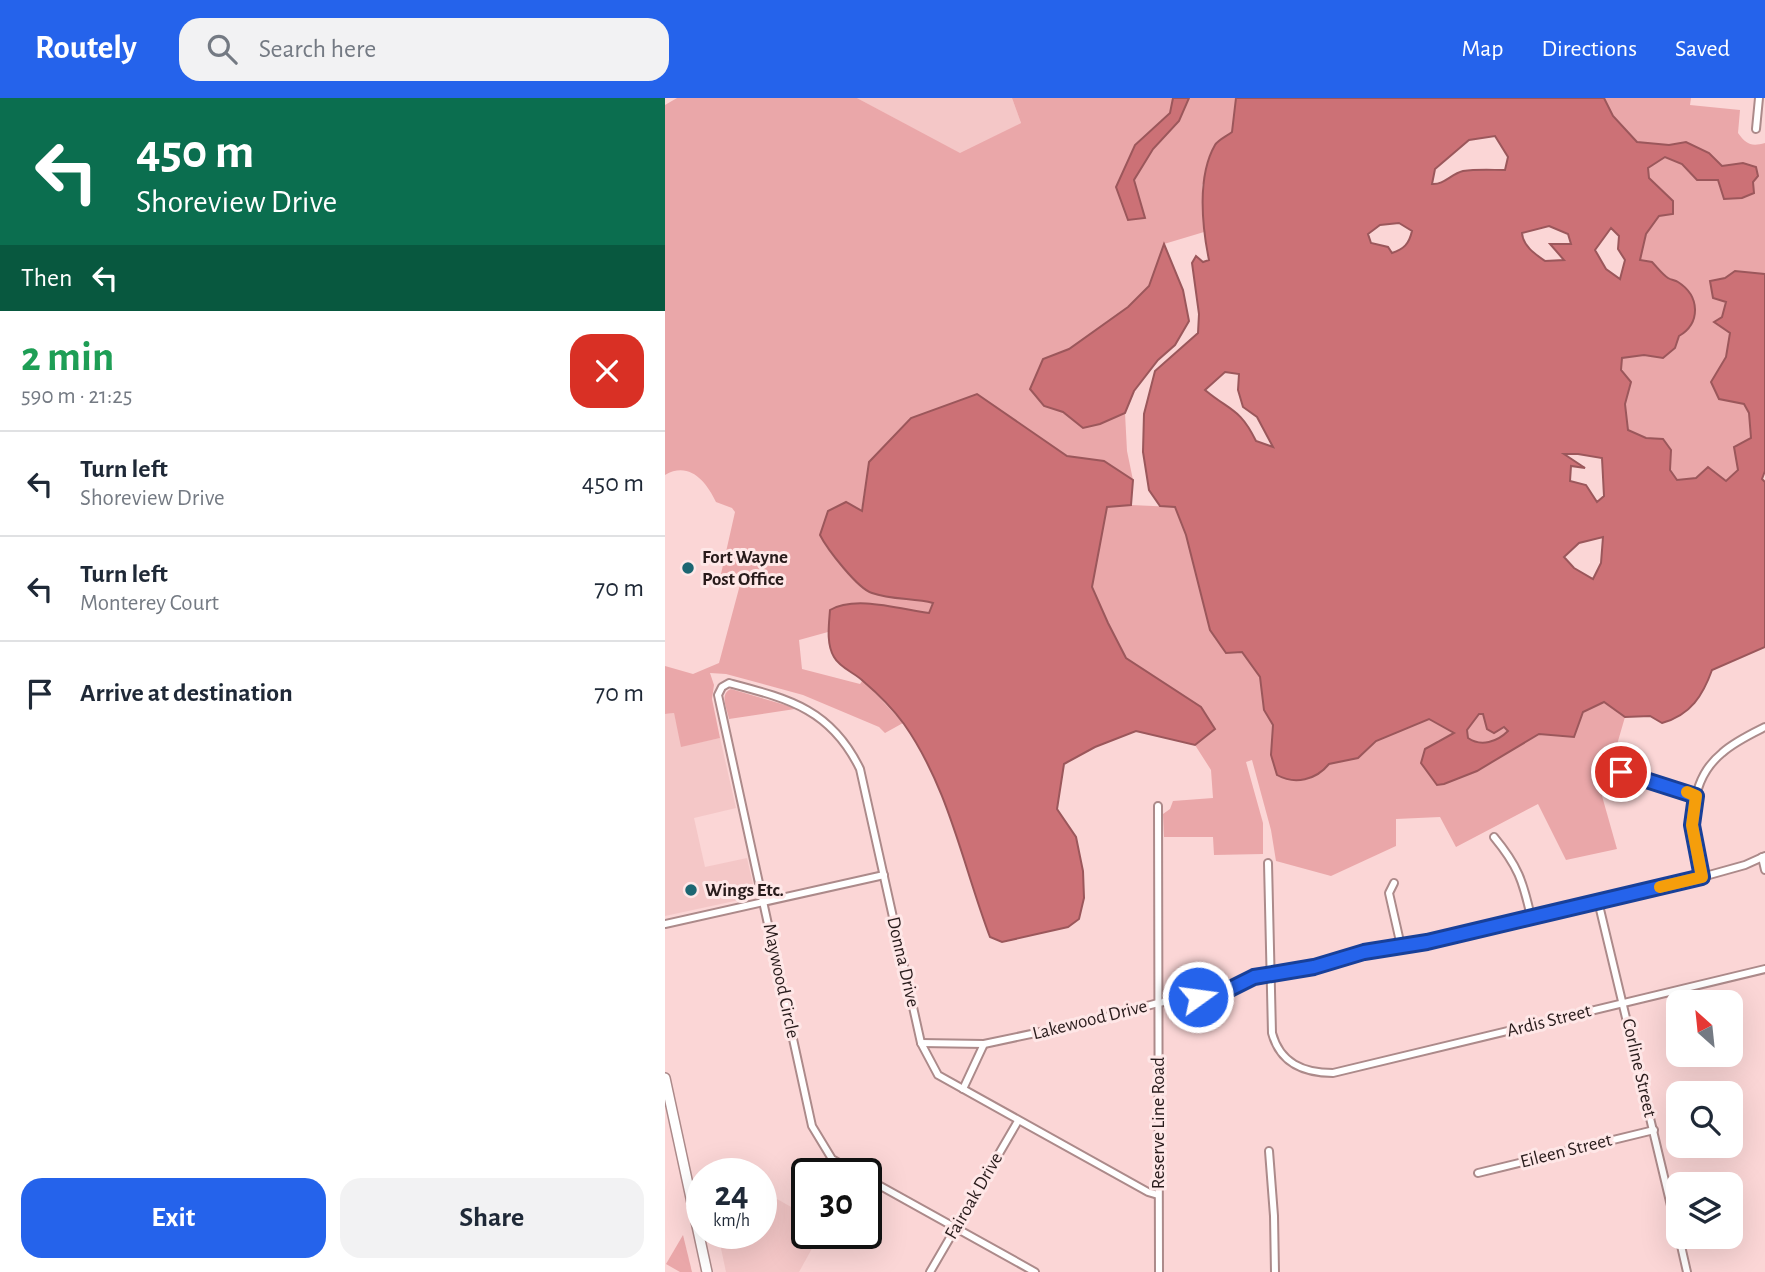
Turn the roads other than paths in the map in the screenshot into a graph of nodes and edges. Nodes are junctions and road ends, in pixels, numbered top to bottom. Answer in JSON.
{"nodes":[{"id":1,"x":1759,"y":98,"type":"edge"},
{"id":2,"x":1756,"y":129,"type":"dead end"},
{"id":3,"x":722,"y":687,"type":"joint"},
{"id":4,"x":1765,"y":727,"type":"edge"},
{"id":5,"x":1621,"y":772,"type":"dead end"},
{"id":6,"x":1696,"y":796,"type":"junction"},
{"id":7,"x":1158,"y":806,"type":"dead end"},
{"id":8,"x":1494,"y":837,"type":"dead end"},
{"id":9,"x":1764,"y":856,"type":"edge"},
{"id":10,"x":1268,"y":863,"type":"dead end"},
{"id":11,"x":1765,"y":870,"type":"edge"},
{"id":12,"x":884,"y":875,"type":"junction"},
{"id":13,"x":1702,"y":877,"type":"junction"},
{"id":14,"x":1394,"y":883,"type":"dead end"},
{"id":15,"x":763,"y":901,"type":"junction"},
{"id":16,"x":1598,"y":901,"type":"junction"},
{"id":17,"x":1531,"y":917,"type":"junction"},
{"id":18,"x":665,"y":924,"type":"edge"},
{"id":19,"x":1401,"y":946,"type":"junction"},
{"id":20,"x":1765,"y":969,"type":"edge"},
{"id":21,"x":1270,"y":975,"type":"junction"},
{"id":22,"x":1158,"y":1003,"type":"junction"},
{"id":23,"x":1623,"y":1003,"type":"junction"},
{"id":24,"x":921,"y":1043,"type":"junction"},
{"id":25,"x":984,"y":1044,"type":"junction"},
{"id":26,"x":665,"y":1078,"type":"edge"},
{"id":27,"x":963,"y":1089,"type":"junction"},
{"id":28,"x":1018,"y":1121,"type":"junction"},
{"id":29,"x":1654,"y":1130,"type":"junction"},
{"id":30,"x":1269,"y":1151,"type":"dead end"},
{"id":31,"x":831,"y":1158,"type":"edge"},
{"id":32,"x":1478,"y":1173,"type":"dead end"},
{"id":33,"x":1666,"y":1181,"type":"edge"},
{"id":34,"x":882,"y":1187,"type":"edge"},
{"id":35,"x":1158,"y":1195,"type":"junction"},
{"id":36,"x":955,"y":1228,"type":"junction"},
{"id":37,"x":1682,"y":1249,"type":"edge"},
{"id":38,"x":707,"y":1272,"type":"edge"},
{"id":39,"x":930,"y":1272,"type":"edge"},
{"id":40,"x":1035,"y":1272,"type":"edge"},
{"id":41,"x":1159,"y":1272,"type":"edge"},
{"id":42,"x":1275,"y":1272,"type":"edge"},
{"id":43,"x":1687,"y":1272,"type":"edge"}],
"edges":[{"from":1,"to":2,"type":"street"},
{"from":3,"to":12,"type":"street","name":"Donna Drive"},
{"from":3,"to":15,"type":"street","name":"Maywood Circle"},
{"from":4,"to":6,"type":"street"},
{"from":5,"to":6,"type":"street"},
{"from":6,"to":13,"type":"street"},
{"from":7,"to":22,"type":"street","name":"Reserve Line Road"},
{"from":8,"to":17,"type":"street"},
{"from":9,"to":11,"type":"street"},
{"from":9,"to":13,"type":"street","name":"Lakewood Drive"},
{"from":10,"to":21,"type":"street"},
{"from":12,"to":15,"type":"street"},
{"from":12,"to":24,"type":"street","name":"Donna Drive"},
{"from":13,"to":16,"type":"street","name":"Lakewood Drive"},
{"from":14,"to":19,"type":"street"},
{"from":15,"to":18,"type":"street"},
{"from":15,"to":31,"type":"street","name":"Maywood Circle"},
{"from":16,"to":17,"type":"street","name":"Lakewood Drive"},
{"from":16,"to":23,"type":"street","name":"Corline Street"},
{"from":17,"to":19,"type":"street","name":"Lakewood Drive"},
{"from":19,"to":21,"type":"street","name":"Lakewood Drive"},
{"from":20,"to":23,"type":"street","name":"Ardis Street"},
{"from":21,"to":22,"type":"street","name":"Lakewood Drive"},
{"from":21,"to":23,"type":"street","name":"Ardis Street"},
{"from":22,"to":25,"type":"street","name":"Lakewood Drive"},
{"from":22,"to":35,"type":"street","name":"Reserve Line Road"},
{"from":23,"to":29,"type":"street","name":"Corline Street"},
{"from":24,"to":25,"type":"street","name":"Lakewood Drive"},
{"from":24,"to":27,"type":"street","name":"Donna Drive"},
{"from":25,"to":27,"type":"street"},
{"from":26,"to":38,"type":"main road"},
{"from":27,"to":28,"type":"street","name":"Donna Drive"},
{"from":28,"to":35,"type":"street","name":"Donna Drive"},
{"from":28,"to":36,"type":"street","name":"Fairoak Drive"},
{"from":29,"to":32,"type":"street","name":"Eileen Street"},
{"from":29,"to":33,"type":"street","name":"Corline Street"},
{"from":30,"to":42,"type":"street"},
{"from":34,"to":36,"type":"street"},
{"from":35,"to":41,"type":"street","name":"Reserve Line Road"},
{"from":36,"to":39,"type":"street","name":"Fairoak Drive"},
{"from":36,"to":40,"type":"street"},
{"from":37,"to":43,"type":"street","name":"Corline Street"}]}
